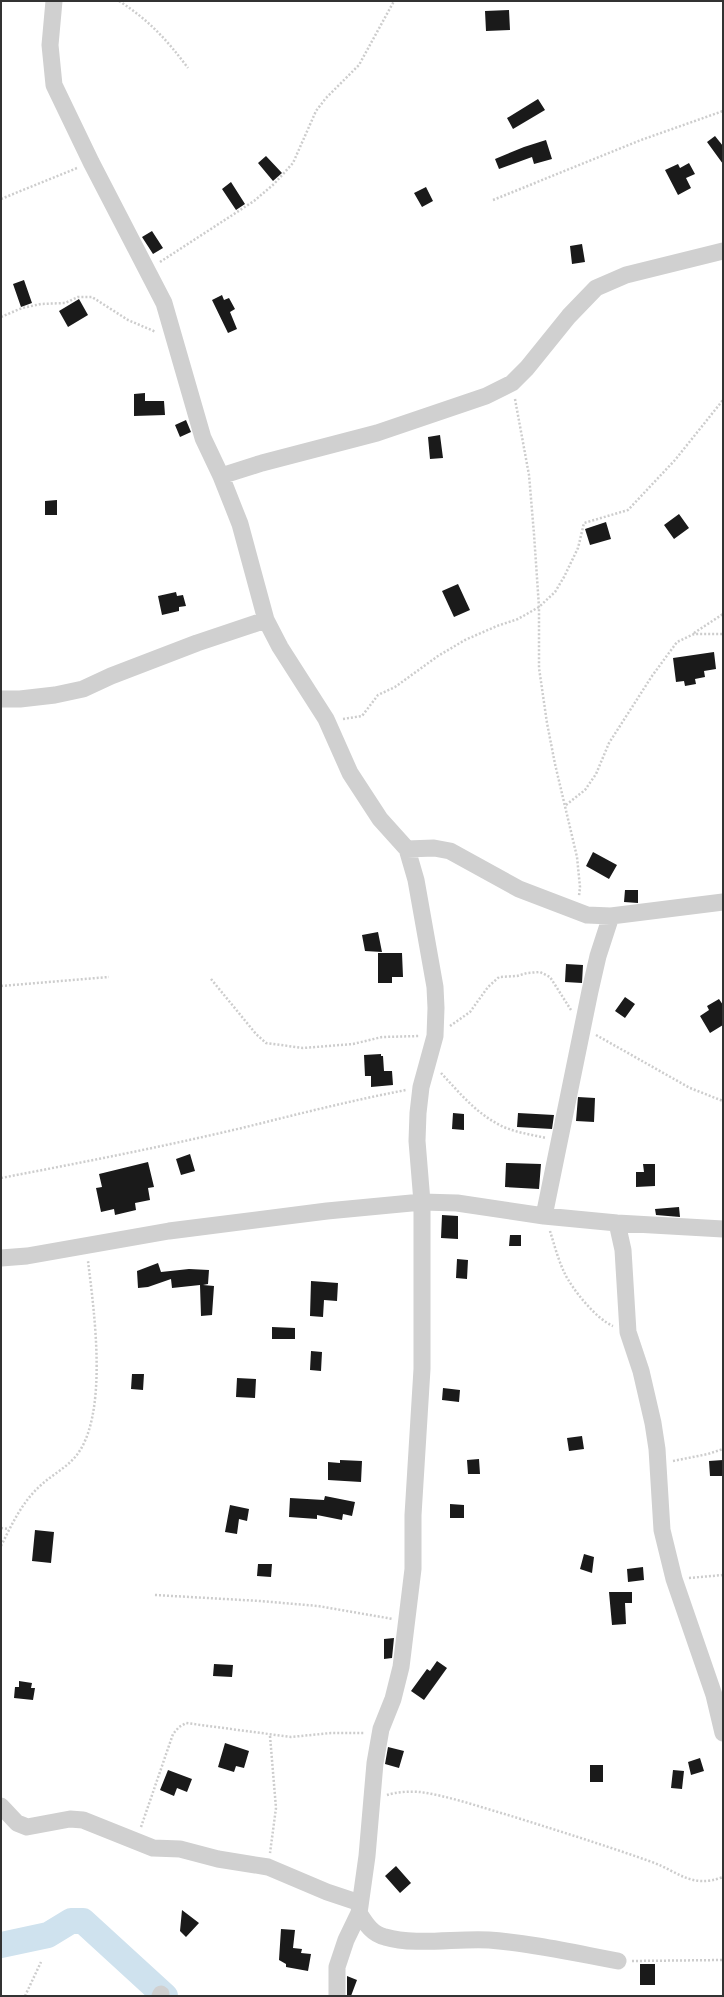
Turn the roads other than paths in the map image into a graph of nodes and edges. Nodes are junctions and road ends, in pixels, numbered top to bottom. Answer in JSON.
{"nodes":[{"id":1,"x":54,"y":1,"type":"edge"},
{"id":2,"x":723,"y":251,"type":"edge"},
{"id":3,"x":221,"y":476,"type":"junction"},
{"id":4,"x":266,"y":620,"type":"junction"},
{"id":5,"x":1,"y":699,"type":"edge"},
{"id":6,"x":407,"y":848,"type":"junction"},
{"id":7,"x":723,"y":902,"type":"edge"},
{"id":8,"x":612,"y":916,"type":"junction"},
{"id":9,"x":419,"y":1175,"type":"junction"},
{"id":10,"x":422,"y":1202,"type":"junction"},
{"id":11,"x":393,"y":1203,"type":"junction"},
{"id":12,"x":544,"y":1216,"type":"junction"},
{"id":13,"x":617,"y":1223,"type":"junction"},
{"id":14,"x":723,"y":1229,"type":"edge"},
{"id":15,"x":1,"y":1258,"type":"edge"},
{"id":16,"x":723,"y":1733,"type":"edge"},
{"id":17,"x":1,"y":1806,"type":"edge"},
{"id":18,"x":360,"y":1908,"type":"junction"},
{"id":19,"x":618,"y":1961,"type":"road end"},
{"id":20,"x":337,"y":1996,"type":"edge"}],
"edges":[{"from":1,"to":3,"type":"street"},
{"from":2,"to":3,"type":"street"},
{"from":3,"to":4,"type":"street"},
{"from":4,"to":5,"type":"street"},
{"from":4,"to":6,"type":"street"},
{"from":6,"to":8,"type":"street"},
{"from":6,"to":9,"type":"street"},
{"from":7,"to":8,"type":"street"},
{"from":8,"to":12,"type":"street"},
{"from":9,"to":10,"type":"street"},
{"from":9,"to":11,"type":"street"},
{"from":10,"to":11,"type":"street"},
{"from":10,"to":12,"type":"street"},
{"from":10,"to":18,"type":"street"},
{"from":11,"to":15,"type":"street"},
{"from":12,"to":13,"type":"street"},
{"from":13,"to":14,"type":"street"},
{"from":13,"to":16,"type":"street"},
{"from":17,"to":18,"type":"street"},
{"from":18,"to":19,"type":"street"},
{"from":18,"to":20,"type":"street"}]}
